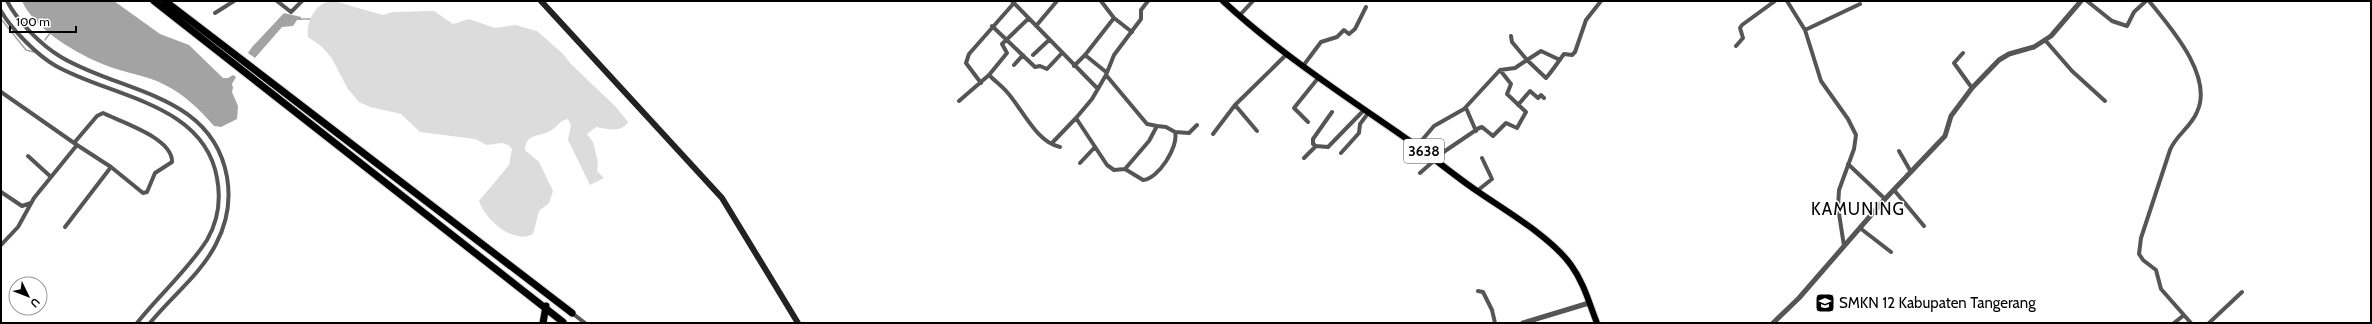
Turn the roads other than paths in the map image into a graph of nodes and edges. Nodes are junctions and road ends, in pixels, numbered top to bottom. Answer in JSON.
{"nodes":[{"id":1,"x":7,"y":1,"type":"edge"},
{"id":2,"x":154,"y":1,"type":"edge"},
{"id":3,"x":165,"y":1,"type":"edge"},
{"id":4,"x":234,"y":1,"type":"edge"},
{"id":5,"x":277,"y":1,"type":"edge"},
{"id":6,"x":302,"y":1,"type":"edge"},
{"id":7,"x":541,"y":1,"type":"edge"},
{"id":8,"x":1057,"y":1,"type":"edge"},
{"id":9,"x":1148,"y":1,"type":"edge"},
{"id":10,"x":1223,"y":1,"type":"edge"},
{"id":11,"x":1253,"y":1,"type":"edge"},
{"id":12,"x":1601,"y":1,"type":"edge"},
{"id":13,"x":1775,"y":1,"type":"edge"},
{"id":14,"x":1787,"y":1,"type":"edge"},
{"id":15,"x":2081,"y":1,"type":"edge"},
{"id":16,"x":2087,"y":1,"type":"edge"},
{"id":17,"x":2148,"y":1,"type":"edge"},
{"id":18,"x":1013,"y":2,"type":"edge"},
{"id":19,"x":1103,"y":2,"type":"edge"},
{"id":20,"x":1860,"y":4,"type":"dead end"},
{"id":21,"x":1366,"y":8,"type":"dead end"},
{"id":22,"x":1,"y":11,"type":"edge"},
{"id":23,"x":215,"y":13,"type":"dead end"},
{"id":24,"x":1238,"y":16,"type":"junction"},
{"id":25,"x":1114,"y":18,"type":"junction"},
{"id":26,"x":1028,"y":19,"type":"junction"},
{"id":27,"x":992,"y":26,"type":"junction"},
{"id":28,"x":1036,"y":26,"type":"junction"},
{"id":29,"x":1805,"y":30,"type":"junction"},
{"id":30,"x":1132,"y":32,"type":"junction"},
{"id":31,"x":1511,"y":36,"type":"dead end"},
{"id":32,"x":1006,"y":40,"type":"junction"},
{"id":33,"x":1049,"y":40,"type":"junction"},
{"id":34,"x":2046,"y":40,"type":"junction"},
{"id":35,"x":1736,"y":46,"type":"dead end"},
{"id":36,"x":1062,"y":53,"type":"junction"},
{"id":37,"x":1963,"y":53,"type":"dead end"},
{"id":38,"x":1287,"y":54,"type":"junction"},
{"id":39,"x":1023,"y":55,"type":"junction"},
{"id":40,"x":1033,"y":55,"type":"dead end"},
{"id":41,"x":1085,"y":55,"type":"junction"},
{"id":42,"x":1527,"y":60,"type":"junction"},
{"id":43,"x":1560,"y":60,"type":"junction"},
{"id":44,"x":1014,"y":66,"type":"dead end"},
{"id":45,"x":1074,"y":66,"type":"junction"},
{"id":46,"x":1303,"y":66,"type":"junction"},
{"id":47,"x":1500,"y":70,"type":"junction"},
{"id":48,"x":1106,"y":74,"type":"junction"},
{"id":49,"x":989,"y":75,"type":"junction"},
{"id":50,"x":1319,"y":77,"type":"junction"},
{"id":51,"x":981,"y":83,"type":"junction"},
{"id":52,"x":1972,"y":88,"type":"junction"},
{"id":53,"x":1098,"y":89,"type":"junction"},
{"id":54,"x":1,"y":92,"type":"edge"},
{"id":55,"x":1544,"y":98,"type":"dead end"},
{"id":56,"x":959,"y":101,"type":"dead end"},
{"id":57,"x":2105,"y":102,"type":"dead end"},
{"id":58,"x":172,"y":105,"type":"junction"},
{"id":59,"x":1235,"y":105,"type":"junction"},
{"id":60,"x":1518,"y":105,"type":"junction"},
{"id":61,"x":1466,"y":108,"type":"junction"},
{"id":62,"x":1367,"y":111,"type":"junction"},
{"id":63,"x":1332,"y":112,"type":"dead end"},
{"id":64,"x":167,"y":114,"type":"junction"},
{"id":65,"x":1076,"y":118,"type":"junction"},
{"id":66,"x":1308,"y":122,"type":"dead end"},
{"id":67,"x":1197,"y":125,"type":"dead end"},
{"id":68,"x":1157,"y":126,"type":"junction"},
{"id":69,"x":1476,"y":131,"type":"junction"},
{"id":70,"x":1175,"y":132,"type":"junction"},
{"id":71,"x":1256,"y":132,"type":"dead end"},
{"id":72,"x":1213,"y":134,"type":"dead end"},
{"id":73,"x":1052,"y":143,"type":"junction"},
{"id":74,"x":75,"y":144,"type":"junction"},
{"id":75,"x":1316,"y":146,"type":"junction"},
{"id":76,"x":1416,"y":146,"type":"junction"},
{"id":77,"x":1060,"y":147,"type":"dead end"},
{"id":78,"x":1095,"y":147,"type":"junction"},
{"id":79,"x":1899,"y":151,"type":"dead end"},
{"id":80,"x":1341,"y":153,"type":"dead end"},
{"id":81,"x":28,"y":156,"type":"dead end"},
{"id":82,"x":1304,"y":158,"type":"dead end"},
{"id":83,"x":1482,"y":158,"type":"dead end"},
{"id":84,"x":1435,"y":159,"type":"junction"},
{"id":85,"x":1080,"y":163,"type":"dead end"},
{"id":86,"x":1848,"y":164,"type":"junction"},
{"id":87,"x":111,"y":167,"type":"junction"},
{"id":88,"x":1125,"y":169,"type":"junction"},
{"id":89,"x":1911,"y":172,"type":"junction"},
{"id":90,"x":1420,"y":173,"type":"dead end"},
{"id":91,"x":51,"y":177,"type":"junction"},
{"id":92,"x":1894,"y":190,"type":"junction"},
{"id":93,"x":1477,"y":191,"type":"junction"},
{"id":94,"x":1,"y":192,"type":"edge"},
{"id":95,"x":1885,"y":199,"type":"junction"},
{"id":96,"x":31,"y":203,"type":"junction"},
{"id":97,"x":1924,"y":226,"type":"dead end"},
{"id":98,"x":65,"y":227,"type":"dead end"},
{"id":99,"x":1860,"y":228,"type":"junction"},
{"id":100,"x":1,"y":245,"type":"edge"},
{"id":101,"x":1844,"y":246,"type":"junction"},
{"id":102,"x":1891,"y":252,"type":"dead end"},
{"id":103,"x":1478,"y":291,"type":"dead end"},
{"id":104,"x":2242,"y":292,"type":"dead end"},
{"id":105,"x":1589,"y":303,"type":"junction"},
{"id":106,"x":546,"y":306,"type":"junction"},
{"id":107,"x":572,"y":313,"type":"joint"},
{"id":108,"x":2184,"y":315,"type":"junction"},
{"id":109,"x":564,"y":322,"type":"edge"},
{"id":110,"x":137,"y":323,"type":"edge"},
{"id":111,"x":150,"y":323,"type":"edge"},
{"id":112,"x":543,"y":323,"type":"edge"},
{"id":113,"x":586,"y":323,"type":"edge"},
{"id":114,"x":798,"y":323,"type":"edge"},
{"id":115,"x":1495,"y":323,"type":"edge"},
{"id":116,"x":1523,"y":323,"type":"edge"},
{"id":117,"x":1597,"y":323,"type":"edge"},
{"id":118,"x":1773,"y":323,"type":"edge"},
{"id":119,"x":2174,"y":323,"type":"edge"},
{"id":120,"x":2191,"y":323,"type":"edge"},
{"id":121,"x":2209,"y":323,"type":"edge"}],
"edges":[{"from":1,"to":58,"type":"street"},
{"from":2,"to":106,"type":"highway"},
{"from":3,"to":107,"type":"highway"},
{"from":4,"to":23,"type":"street"},
{"from":5,"to":6,"type":"street"},
{"from":7,"to":114,"type":"main road"},
{"from":8,"to":28,"type":"street"},
{"from":9,"to":30,"type":"street"},
{"from":10,"to":24,"type":"main road","number":"3638"},
{"from":11,"to":24,"type":"street"},
{"from":12,"to":43,"type":"street"},
{"from":13,"to":35,"type":"street"},
{"from":14,"to":29,"type":"street"},
{"from":15,"to":34,"type":"street"},
{"from":16,"to":17,"type":"street"},
{"from":17,"to":108,"type":"street"},
{"from":18,"to":26,"type":"street"},
{"from":18,"to":27,"type":"street"},
{"from":19,"to":25,"type":"street"},
{"from":20,"to":29,"type":"street"},
{"from":21,"to":46,"type":"street"},
{"from":22,"to":64,"type":"street"},
{"from":24,"to":38,"type":"main road","number":"3638"},
{"from":25,"to":30,"type":"street"},
{"from":25,"to":41,"type":"street"},
{"from":26,"to":28,"type":"street"},
{"from":26,"to":32,"type":"street"},
{"from":27,"to":32,"type":"street"},
{"from":27,"to":51,"type":"street"},
{"from":28,"to":33,"type":"street"},
{"from":29,"to":86,"type":"street"},
{"from":30,"to":48,"type":"street"},
{"from":31,"to":42,"type":"street"},
{"from":32,"to":39,"type":"street"},
{"from":32,"to":49,"type":"street"},
{"from":33,"to":36,"type":"street"},
{"from":33,"to":40,"type":"street"},
{"from":34,"to":52,"type":"street"},
{"from":34,"to":57,"type":"street"},
{"from":36,"to":39,"type":"street"},
{"from":36,"to":45,"type":"street"},
{"from":37,"to":52,"type":"street"},
{"from":38,"to":46,"type":"main road","number":"3638"},
{"from":38,"to":59,"type":"street"},
{"from":39,"to":44,"type":"street"},
{"from":41,"to":45,"type":"street"},
{"from":41,"to":48,"type":"street"},
{"from":42,"to":43,"type":"street"},
{"from":42,"to":43,"type":"street"},
{"from":42,"to":47,"type":"street"},
{"from":45,"to":53,"type":"street"},
{"from":46,"to":50,"type":"main road","number":"3638"},
{"from":47,"to":60,"type":"street"},
{"from":47,"to":61,"type":"street"},
{"from":48,"to":53,"type":"street"},
{"from":48,"to":68,"type":"street"},
{"from":49,"to":51,"type":"street"},
{"from":49,"to":73,"type":"street"},
{"from":50,"to":62,"type":"main road","number":"3638"},
{"from":50,"to":66,"type":"street"},
{"from":51,"to":56,"type":"street"},
{"from":52,"to":89,"type":"street"},
{"from":53,"to":65,"type":"street"},
{"from":54,"to":74,"type":"street"},
{"from":55,"to":60,"type":"street"},
{"from":58,"to":64,"type":"street"},
{"from":58,"to":111,"type":"street"},
{"from":59,"to":71,"type":"street"},
{"from":59,"to":72,"type":"street"},
{"from":60,"to":69,"type":"street"},
{"from":61,"to":69,"type":"street"},
{"from":61,"to":76,"type":"street"},
{"from":62,"to":75,"type":"street"},
{"from":62,"to":76,"type":"main road","number":"3638"},
{"from":62,"to":80,"type":"street"},
{"from":63,"to":75,"type":"street"},
{"from":64,"to":110,"type":"street"},
{"from":65,"to":73,"type":"street"},
{"from":65,"to":78,"type":"street"},
{"from":67,"to":70,"type":"street"},
{"from":68,"to":70,"type":"street"},
{"from":68,"to":88,"type":"street"},
{"from":69,"to":84,"type":"street"},
{"from":70,"to":88,"type":"street"},
{"from":73,"to":77,"type":"street"},
{"from":74,"to":87,"type":"street"},
{"from":74,"to":87,"type":"street"},
{"from":74,"to":91,"type":"street"},
{"from":75,"to":82,"type":"street"},
{"from":76,"to":84,"type":"main road","number":"3638"},
{"from":78,"to":85,"type":"street"},
{"from":78,"to":88,"type":"street"},
{"from":79,"to":89,"type":"street"},
{"from":81,"to":91,"type":"street"},
{"from":83,"to":93,"type":"street"},
{"from":84,"to":90,"type":"street"},
{"from":84,"to":93,"type":"main road","number":"3638"},
{"from":86,"to":95,"type":"street"},
{"from":86,"to":101,"type":"street"},
{"from":87,"to":98,"type":"street"},
{"from":89,"to":92,"type":"street"},
{"from":91,"to":96,"type":"street"},
{"from":92,"to":95,"type":"street"},
{"from":92,"to":97,"type":"street"},
{"from":93,"to":105,"type":"main road","number":"3638"},
{"from":94,"to":96,"type":"street"},
{"from":95,"to":99,"type":"street"},
{"from":96,"to":100,"type":"street"},
{"from":99,"to":101,"type":"street"},
{"from":99,"to":102,"type":"street"},
{"from":101,"to":118,"type":"street"},
{"from":103,"to":115,"type":"street"},
{"from":104,"to":121,"type":"street"},
{"from":105,"to":116,"type":"street"},
{"from":105,"to":117,"type":"main road","number":"3638"},
{"from":106,"to":109,"type":"highway"},
{"from":106,"to":112,"type":"highway"},
{"from":107,"to":113,"type":"street"},
{"from":108,"to":119,"type":"street"},
{"from":108,"to":120,"type":"street"}]}
